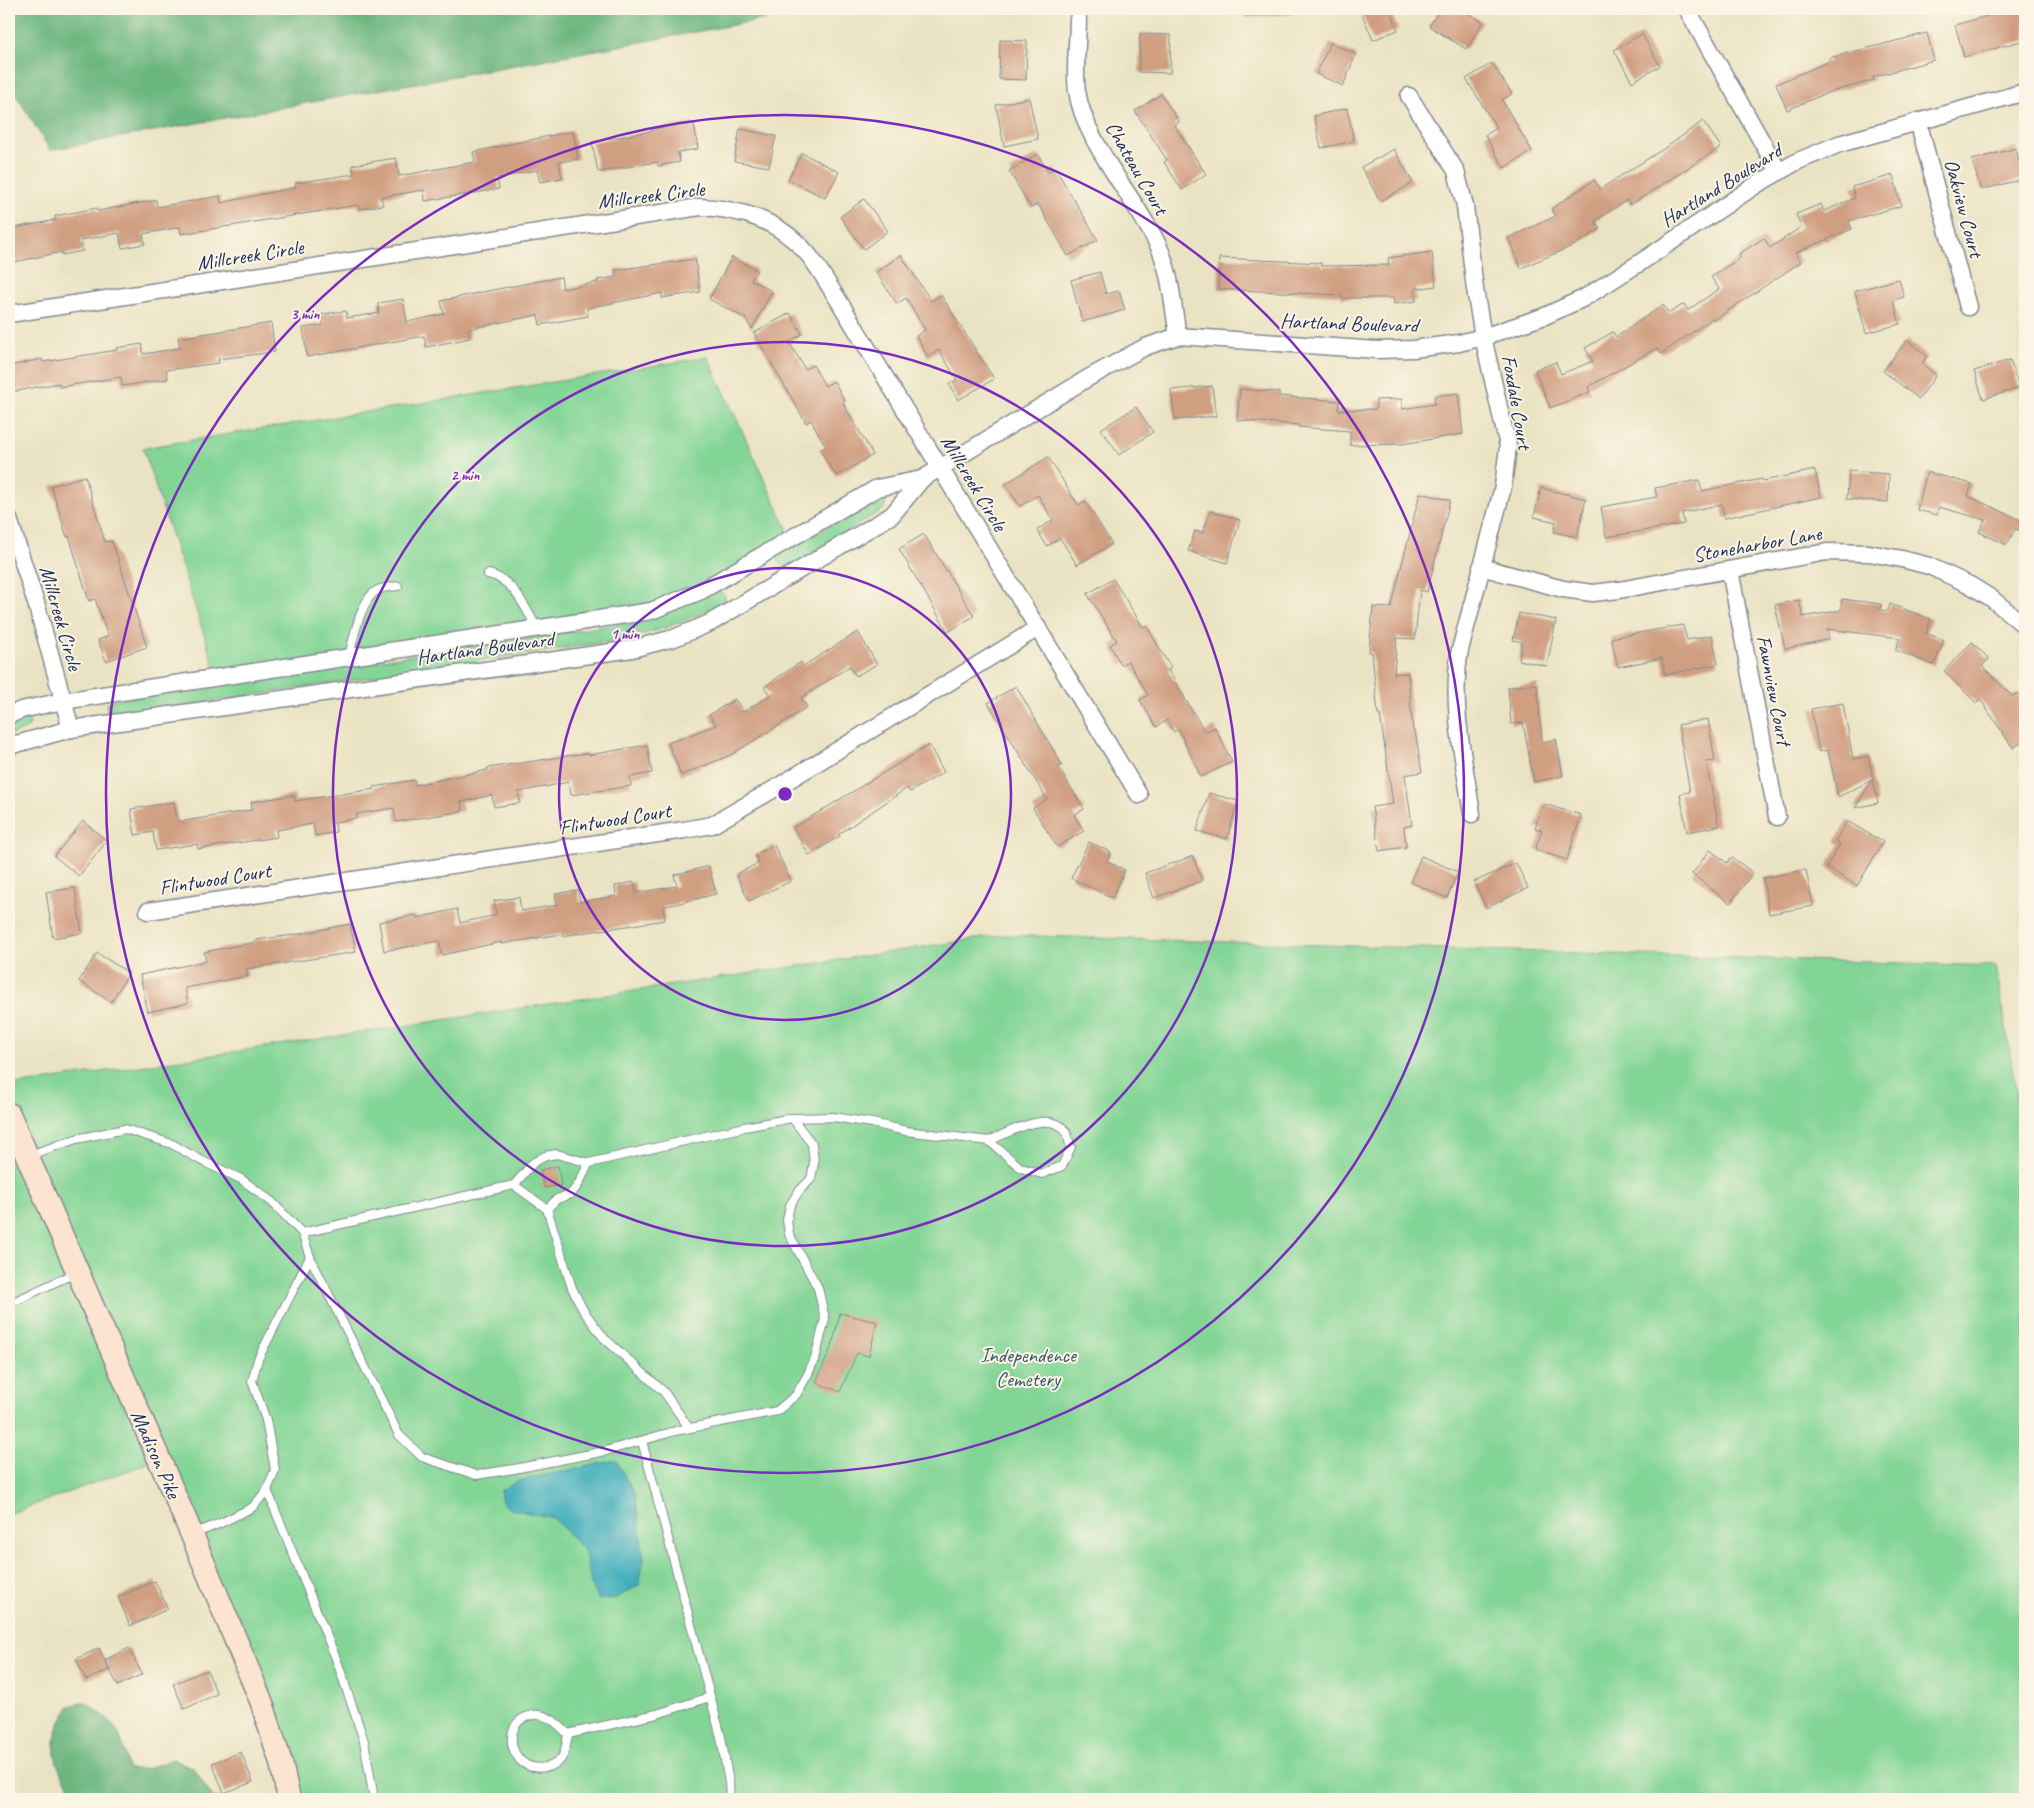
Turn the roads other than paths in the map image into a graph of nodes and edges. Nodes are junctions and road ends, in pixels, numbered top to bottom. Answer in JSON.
{"nodes":[{"id":1,"x":1687,"y":9,"type":"edge"},
{"id":2,"x":1078,"y":19,"type":"dead end"},
{"id":3,"x":2025,"y":92,"type":"edge"},
{"id":4,"x":1409,"y":96,"type":"dead end"},
{"id":5,"x":1918,"y":121,"type":"junction"},
{"id":6,"x":1779,"y":172,"type":"junction"},
{"id":7,"x":1968,"y":307,"type":"dead end"},
{"id":8,"x":9,"y":314,"type":"edge"},
{"id":9,"x":1178,"y":336,"type":"junction"},
{"id":10,"x":1483,"y":337,"type":"junction"},
{"id":11,"x":940,"y":469,"type":"junction"},
{"id":12,"x":922,"y":479,"type":"junction"},
{"id":13,"x":9,"y":519,"type":"edge"},
{"id":14,"x":1482,"y":567,"type":"junction"},
{"id":15,"x":1730,"y":570,"type":"junction"},
{"id":16,"x":488,"y":574,"type":"dead end"},
{"id":17,"x":398,"y":586,"type":"dead end"},
{"id":18,"x":2025,"y":626,"type":"edge"},
{"id":19,"x":537,"y":628,"type":"junction"},
{"id":20,"x":1038,"y":628,"type":"junction"},
{"id":21,"x":349,"y":657,"type":"junction"},
{"id":22,"x":63,"y":701,"type":"junction"},
{"id":23,"x":9,"y":715,"type":"edge"},
{"id":24,"x":71,"y":730,"type":"junction"},
{"id":25,"x":9,"y":746,"type":"edge"},
{"id":26,"x":1139,"y":795,"type":"dead end"},
{"id":27,"x":1472,"y":814,"type":"dead end"},
{"id":28,"x":1777,"y":817,"type":"dead end"},
{"id":29,"x":148,"y":911,"type":"dead end"},
{"id":30,"x":9,"y":1114,"type":"edge"},
{"id":31,"x":792,"y":1118,"type":"junction"},
{"id":32,"x":988,"y":1141,"type":"junction"},
{"id":33,"x":27,"y":1157,"type":"junction"},
{"id":34,"x":588,"y":1163,"type":"junction"},
{"id":35,"x":514,"y":1186,"type":"junction"},
{"id":36,"x":547,"y":1209,"type":"junction"},
{"id":37,"x":302,"y":1233,"type":"junction"},
{"id":38,"x":310,"y":1257,"type":"junction"},
{"id":39,"x":77,"y":1272,"type":"junction"},
{"id":40,"x":9,"y":1304,"type":"edge"},
{"id":41,"x":688,"y":1428,"type":"junction"},
{"id":42,"x":642,"y":1440,"type":"junction"},
{"id":43,"x":267,"y":1490,"type":"junction"},
{"id":44,"x":192,"y":1534,"type":"junction"},
{"id":45,"x":710,"y":1696,"type":"junction"},
{"id":46,"x":568,"y":1734,"type":"junction"},
{"id":47,"x":289,"y":1799,"type":"edge"},
{"id":48,"x":374,"y":1799,"type":"edge"},
{"id":49,"x":730,"y":1799,"type":"edge"}],
"edges":[{"from":1,"to":6,"type":"street"},
{"from":2,"to":9,"type":"street","name":"Chateau Court"},
{"from":3,"to":5,"type":"street","name":"Hartland Boulevard"},
{"from":4,"to":10,"type":"street","name":"Foxdale Court"},
{"from":5,"to":6,"type":"street","name":"Hartland Boulevard"},
{"from":5,"to":7,"type":"street","name":"Oakview Court"},
{"from":6,"to":10,"type":"street","name":"Hartland Boulevard"},
{"from":8,"to":11,"type":"street","name":"Millcreek Circle"},
{"from":9,"to":10,"type":"street","name":"Hartland Boulevard"},
{"from":9,"to":11,"type":"street","name":"Hartland Boulevard"},
{"from":10,"to":14,"type":"street","name":"Foxdale Court"},
{"from":11,"to":12,"type":"street","name":"Hartland Boulevard"},
{"from":11,"to":20,"type":"street","name":"Millcreek Circle"},
{"from":12,"to":19,"type":"street","name":"Hartland Boulevard"},
{"from":12,"to":24,"type":"street","name":"Hartland Boulevard"},
{"from":13,"to":22,"type":"street","name":"Millcreek Circle"},
{"from":14,"to":15,"type":"street","name":"Stoneharbor Lane"},
{"from":14,"to":27,"type":"street","name":"Foxdale Court"},
{"from":15,"to":18,"type":"street","name":"Stoneharbor Lane"},
{"from":15,"to":28,"type":"street","name":"Fawnview Court"},
{"from":16,"to":19,"type":"lane"},
{"from":17,"to":21,"type":"lane"},
{"from":19,"to":21,"type":"street","name":"Hartland Boulevard"},
{"from":20,"to":26,"type":"street","name":"Millcreek Circle"},
{"from":20,"to":29,"type":"street","name":"Flintwood Court"},
{"from":21,"to":22,"type":"street","name":"Hartland Boulevard"},
{"from":22,"to":23,"type":"street","name":"Hartland Boulevard"},
{"from":22,"to":24,"type":"street","name":"Millcreek Circle"},
{"from":24,"to":25,"type":"street","name":"Hartland Boulevard"},
{"from":30,"to":33,"type":"main road","name":"Madison Pike"},
{"from":31,"to":32,"type":"lane"},
{"from":31,"to":34,"type":"lane"},
{"from":31,"to":41,"type":"lane"},
{"from":32,"to":32,"type":"lane"},
{"from":33,"to":37,"type":"lane"},
{"from":33,"to":39,"type":"main road","name":"Madison Pike"},
{"from":34,"to":35,"type":"lane"},
{"from":34,"to":36,"type":"lane"},
{"from":35,"to":36,"type":"lane"},
{"from":35,"to":37,"type":"lane"},
{"from":36,"to":41,"type":"lane"},
{"from":37,"to":38,"type":"lane"},
{"from":38,"to":42,"type":"lane"},
{"from":38,"to":43,"type":"lane"},
{"from":39,"to":40,"type":"lane"},
{"from":39,"to":44,"type":"main road","name":"Madison Pike"},
{"from":41,"to":42,"type":"lane"},
{"from":42,"to":45,"type":"lane"},
{"from":43,"to":44,"type":"lane"},
{"from":43,"to":48,"type":"lane"},
{"from":44,"to":47,"type":"main road","name":"Madison Pike"},
{"from":45,"to":46,"type":"lane"},
{"from":45,"to":49,"type":"lane"},
{"from":46,"to":46,"type":"lane"}]}
